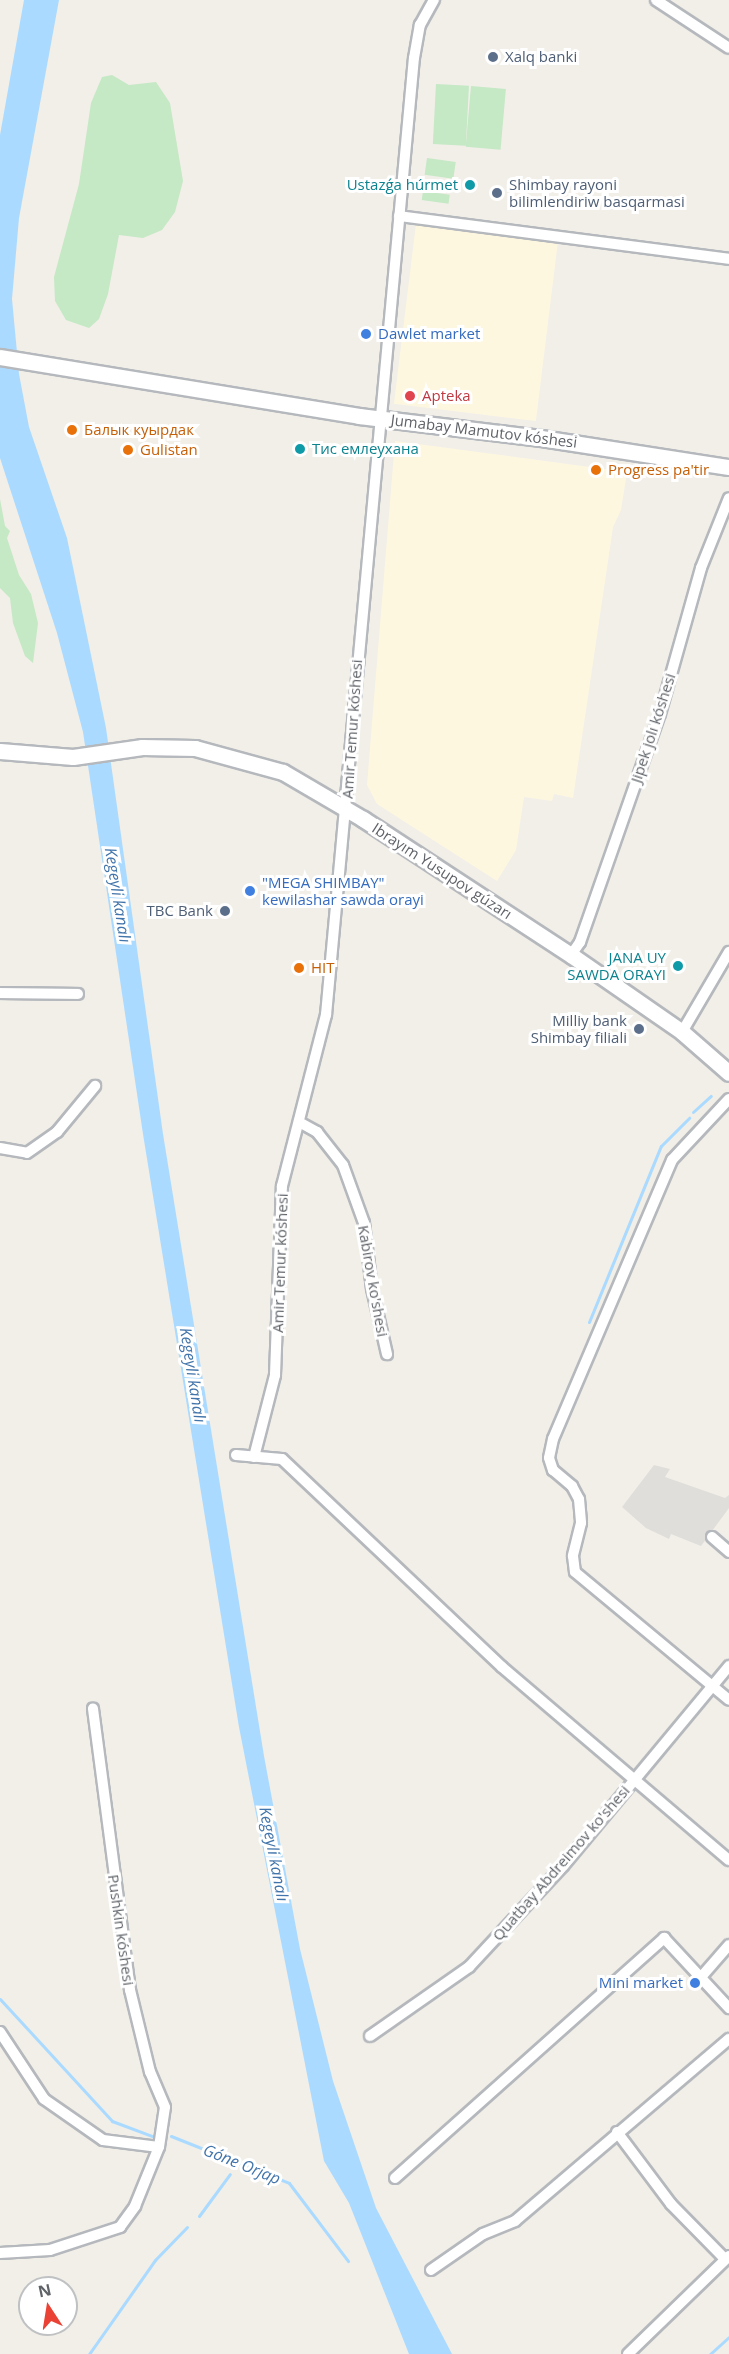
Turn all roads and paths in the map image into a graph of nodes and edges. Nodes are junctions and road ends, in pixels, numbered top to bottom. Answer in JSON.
{"nodes":[{"id":1,"x":434,"y":0,"type":"edge"},
{"id":2,"x":656,"y":0,"type":"edge"},
{"id":3,"x":729,"y":48,"type":"edge"},
{"id":4,"x":399,"y":216,"type":"junction"},
{"id":5,"x":729,"y":259,"type":"edge"},
{"id":6,"x":0,"y":357,"type":"edge"},
{"id":7,"x":382,"y":419,"type":"junction"},
{"id":8,"x":729,"y":467,"type":"edge"},
{"id":9,"x":729,"y":498,"type":"edge"},
{"id":10,"x":0,"y":751,"type":"edge"},
{"id":11,"x":346,"y":808,"type":"junction"},
{"id":12,"x":729,"y":952,"type":"edge"},
{"id":13,"x":571,"y":955,"type":"junction"},
{"id":14,"x":0,"y":993,"type":"edge"},
{"id":15,"x":78,"y":994,"type":"dead end"},
{"id":16,"x":682,"y":1032,"type":"junction"},
{"id":17,"x":729,"y":1073,"type":"edge"},
{"id":18,"x":94,"y":1086,"type":"dead end"},
{"id":19,"x":729,"y":1099,"type":"edge"},
{"id":20,"x":298,"y":1122,"type":"junction"},
{"id":21,"x":0,"y":1148,"type":"edge"},
{"id":22,"x":387,"y":1354,"type":"dead end"},
{"id":23,"x":236,"y":1455,"type":"dead end"},
{"id":24,"x":254,"y":1457,"type":"junction"},
{"id":25,"x":712,"y":1537,"type":"dead end"},
{"id":26,"x":729,"y":1552,"type":"edge"},
{"id":27,"x":729,"y":1666,"type":"edge"},
{"id":28,"x":712,"y":1686,"type":"junction"},
{"id":29,"x":729,"y":1700,"type":"edge"},
{"id":30,"x":93,"y":1708,"type":"dead end"},
{"id":31,"x":634,"y":1777,"type":"junction"},
{"id":32,"x":729,"y":1860,"type":"edge"},
{"id":33,"x":729,"y":1945,"type":"edge"},
{"id":34,"x":702,"y":1976,"type":"junction"},
{"id":35,"x":729,"y":2008,"type":"edge"},
{"id":36,"x":0,"y":2032,"type":"edge"},
{"id":37,"x":370,"y":2036,"type":"dead end"},
{"id":38,"x":729,"y":2039,"type":"edge"},
{"id":39,"x":617,"y":2132,"type":"junction"},
{"id":40,"x":159,"y":2147,"type":"junction"},
{"id":41,"x":395,"y":2178,"type":"dead end"},
{"id":42,"x":0,"y":2253,"type":"edge"},
{"id":43,"x":727,"y":2257,"type":"edge"},
{"id":44,"x":431,"y":2270,"type":"dead end"},
{"id":45,"x":628,"y":2354,"type":"edge"}],
"edges":[{"from":1,"to":4,"type":"street","name":"Amir Temur kóshesi"},
{"from":2,"to":3,"type":"street"},
{"from":4,"to":5,"type":"street"},
{"from":4,"to":7,"type":"street","name":"Amir Temur kóshesi"},
{"from":6,"to":7,"type":"main road","name":"Jumabay Mamutov kóshesi"},
{"from":7,"to":8,"type":"main road","name":"Jumabay Mamutov kóshesi"},
{"from":7,"to":11,"type":"street","name":"Amir Temur kóshesi"},
{"from":9,"to":13,"type":"street","name":"Jipek jolı kóshesi"},
{"from":10,"to":11,"type":"main road","name":"Ibrayım Yusupov gúzarı"},
{"from":11,"to":13,"type":"main road","name":"Ibrayım Yusupov gúzarı"},
{"from":11,"to":20,"type":"street","name":"Amir Temur kóshesi"},
{"from":12,"to":16,"type":"street"},
{"from":13,"to":16,"type":"main road","name":"Ibrayım Yusupov gúzarı"},
{"from":14,"to":15,"type":"street"},
{"from":16,"to":17,"type":"main road","name":"Ibrayım Yusupov gúzarı"},
{"from":18,"to":21,"type":"street"},
{"from":19,"to":28,"type":"street"},
{"from":20,"to":22,"type":"street","name":"Kabirov ko'shesi"},
{"from":20,"to":24,"type":"street","name":"Amir Temur kóshesi"},
{"from":23,"to":24,"type":"street"},
{"from":24,"to":31,"type":"street"},
{"from":25,"to":26,"type":"street"},
{"from":27,"to":28,"type":"street","name":"Quatbay Abdreimov ko'shesi"},
{"from":28,"to":29,"type":"street"},
{"from":28,"to":31,"type":"street","name":"Quatbay Abdreimov ko'shesi"},
{"from":30,"to":40,"type":"street","name":"Pushkin kóshesi"},
{"from":31,"to":32,"type":"street"},
{"from":31,"to":37,"type":"street","name":"Quatbay Abdreimov ko'shesi"},
{"from":33,"to":34,"type":"street"},
{"from":34,"to":35,"type":"street"},
{"from":34,"to":41,"type":"street"},
{"from":36,"to":40,"type":"street"},
{"from":38,"to":39,"type":"street"},
{"from":39,"to":43,"type":"street"},
{"from":39,"to":44,"type":"street"},
{"from":40,"to":42,"type":"street","name":"Pushkin kóshesi"},
{"from":43,"to":45,"type":"street"}]}
